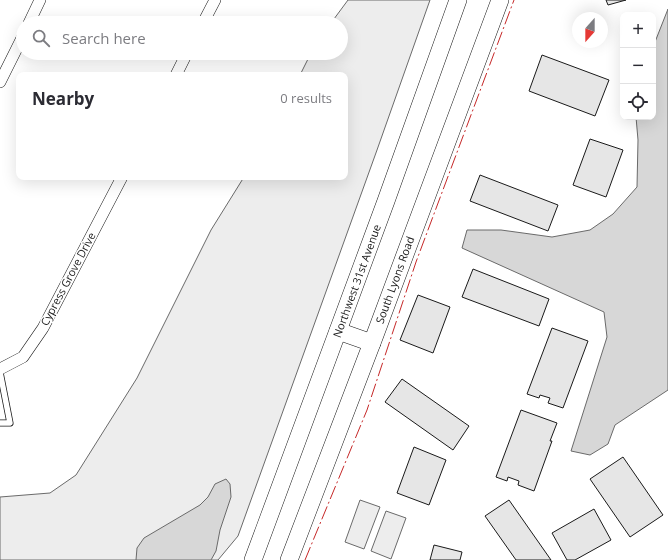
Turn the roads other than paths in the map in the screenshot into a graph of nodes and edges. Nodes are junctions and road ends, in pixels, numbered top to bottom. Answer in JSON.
{"nodes":[{"id":1,"x":40,"y":0,"type":"edge"},
{"id":2,"x":215,"y":0,"type":"edge"},
{"id":3,"x":458,"y":0,"type":"edge"},
{"id":4,"x":500,"y":0,"type":"edge"},
{"id":5,"x":32,"y":16,"type":"edge"},
{"id":6,"x":207,"y":16,"type":"edge"},
{"id":7,"x":16,"y":50,"type":"edge"},
{"id":8,"x":184,"y":60,"type":"edge"},
{"id":9,"x":178,"y":72,"type":"edge"},
{"id":10,"x":0,"y":82,"type":"edge"},
{"id":11,"x":120,"y":180,"type":"edge"},
{"id":12,"x":338,"y":331,"type":"junction"},
{"id":13,"x":372,"y":343,"type":"junction"},
{"id":14,"x":0,"y":370,"type":"edge"},
{"id":15,"x":0,"y":423,"type":"edge"},
{"id":16,"x":253,"y":560,"type":"edge"},
{"id":17,"x":289,"y":560,"type":"edge"}],
"edges":[{"from":1,"to":5,"type":"street"},
{"from":2,"to":6,"type":"street"},
{"from":3,"to":12,"type":"main road","name":"Northwest 31st Avenue"},
{"from":4,"to":13,"type":"main road","name":"South Lyons Road"},
{"from":7,"to":10,"type":"street"},
{"from":8,"to":9,"type":"street"},
{"from":11,"to":14,"type":"street","name":"Cypress Grove Drive"},
{"from":12,"to":13,"type":"main road"},
{"from":12,"to":16,"type":"main road","name":"Northwest 31st Avenue"},
{"from":13,"to":17,"type":"main road","name":"South Lyons Road"},
{"from":14,"to":15,"type":"lane"}]}
